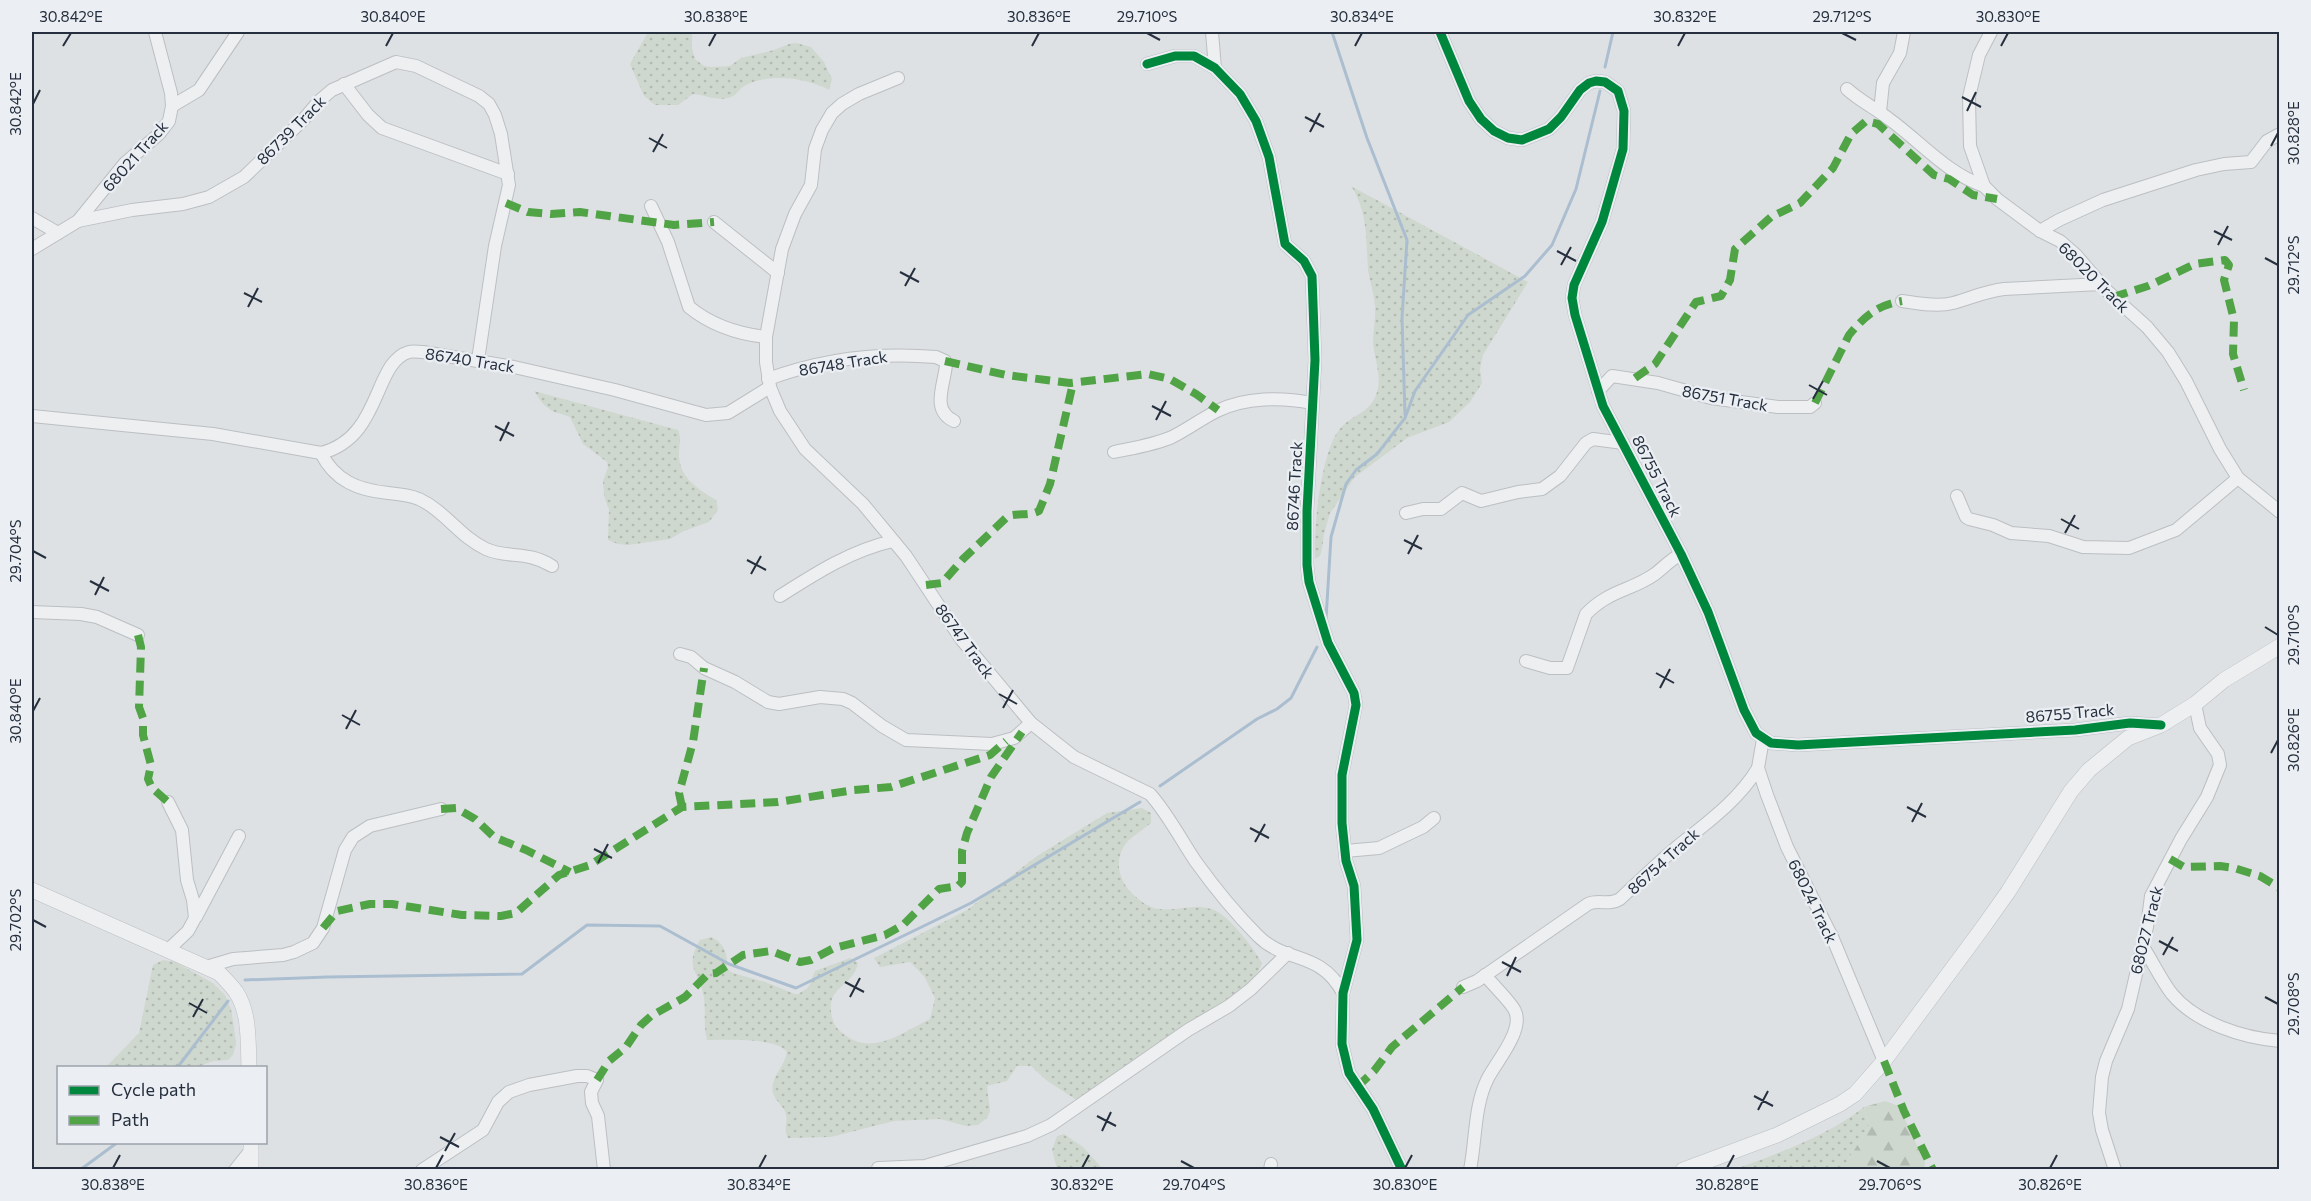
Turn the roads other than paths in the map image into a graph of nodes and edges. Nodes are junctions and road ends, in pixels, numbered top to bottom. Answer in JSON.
{"nodes":[{"id":1,"x":155,"y":32,"type":"edge"},
{"id":2,"x":238,"y":32,"type":"edge"},
{"id":3,"x":1212,"y":32,"type":"edge"},
{"id":4,"x":1440,"y":32,"type":"edge"},
{"id":5,"x":1904,"y":32,"type":"edge"},
{"id":6,"x":1991,"y":32,"type":"edge"},
{"id":7,"x":1147,"y":64,"type":"dead end"},
{"id":8,"x":1215,"y":68,"type":"junction"},
{"id":9,"x":898,"y":78,"type":"dead end"},
{"id":10,"x":344,"y":84,"type":"junction"},
{"id":11,"x":1846,"y":89,"type":"dead end"},
{"id":12,"x":172,"y":106,"type":"junction"},
{"id":13,"x":1880,"y":112,"type":"junction"},
{"id":14,"x":2280,"y":134,"type":"edge"},
{"id":15,"x":508,"y":174,"type":"junction"},
{"id":16,"x":1984,"y":186,"type":"junction"},
{"id":17,"x":651,"y":206,"type":"dead end"},
{"id":18,"x":32,"y":218,"type":"edge"},
{"id":19,"x":78,"y":221,"type":"junction"},
{"id":20,"x":714,"y":222,"type":"dead end"},
{"id":21,"x":2040,"y":231,"type":"junction"},
{"id":22,"x":58,"y":233,"type":"junction"},
{"id":23,"x":32,"y":249,"type":"edge"},
{"id":24,"x":778,"y":273,"type":"junction"},
{"id":25,"x":2101,"y":284,"type":"junction"},
{"id":26,"x":1902,"y":301,"type":"dead end"},
{"id":27,"x":766,"y":337,"type":"junction"},
{"id":28,"x":478,"y":360,"type":"junction"},
{"id":29,"x":769,"y":383,"type":"junction"},
{"id":30,"x":1598,"y":391,"type":"junction"},
{"id":31,"x":1312,"y":403,"type":"junction"},
{"id":32,"x":1815,"y":403,"type":"dead end"},
{"id":33,"x":32,"y":416,"type":"edge"},
{"id":34,"x":954,"y":422,"type":"dead end"},
{"id":35,"x":1623,"y":443,"type":"junction"},
{"id":36,"x":1114,"y":452,"type":"dead end"},
{"id":37,"x":321,"y":453,"type":"junction"},
{"id":38,"x":2238,"y":478,"type":"junction"},
{"id":39,"x":1957,"y":496,"type":"dead end"},
{"id":40,"x":2280,"y":512,"type":"edge"},
{"id":41,"x":1406,"y":513,"type":"dead end"},
{"id":42,"x":893,"y":541,"type":"junction"},
{"id":43,"x":1681,"y":554,"type":"junction"},
{"id":44,"x":552,"y":566,"type":"dead end"},
{"id":45,"x":780,"y":596,"type":"dead end"},
{"id":46,"x":32,"y":612,"type":"edge"},
{"id":47,"x":138,"y":635,"type":"dead end"},
{"id":48,"x":2280,"y":646,"type":"edge"},
{"id":49,"x":680,"y":654,"type":"dead end"},
{"id":50,"x":1526,"y":661,"type":"dead end"},
{"id":51,"x":2195,"y":704,"type":"junction"},
{"id":52,"x":1031,"y":723,"type":"junction"},
{"id":53,"x":2161,"y":725,"type":"junction"},
{"id":54,"x":1763,"y":739,"type":"junction"},
{"id":55,"x":1758,"y":768,"type":"junction"},
{"id":56,"x":168,"y":802,"type":"dead end"},
{"id":57,"x":441,"y":809,"type":"dead end"},
{"id":58,"x":1434,"y":818,"type":"dead end"},
{"id":59,"x":239,"y":836,"type":"dead end"},
{"id":60,"x":1345,"y":852,"type":"junction"},
{"id":61,"x":32,"y":890,"type":"edge"},
{"id":62,"x":195,"y":918,"type":"junction"},
{"id":63,"x":2143,"y":946,"type":"junction"},
{"id":64,"x":169,"y":950,"type":"junction"},
{"id":65,"x":1288,"y":953,"type":"junction"},
{"id":66,"x":206,"y":967,"type":"junction"},
{"id":67,"x":1485,"y":975,"type":"junction"},
{"id":68,"x":1463,"y":987,"type":"dead end"},
{"id":69,"x":1343,"y":993,"type":"junction"},
{"id":70,"x":2280,"y":1041,"type":"edge"},
{"id":71,"x":1884,"y":1061,"type":"junction"},
{"id":72,"x":249,"y":1066,"type":"edge"},
{"id":73,"x":250,"y":1146,"type":"edge"},
{"id":74,"x":878,"y":1168,"type":"dead end"},
{"id":75,"x":235,"y":1170,"type":"edge"},
{"id":76,"x":251,"y":1170,"type":"edge"},
{"id":77,"x":422,"y":1170,"type":"edge"},
{"id":78,"x":604,"y":1170,"type":"edge"},
{"id":79,"x":1402,"y":1170,"type":"edge"},
{"id":80,"x":1470,"y":1170,"type":"edge"},
{"id":81,"x":1683,"y":1170,"type":"edge"},
{"id":82,"x":2115,"y":1170,"type":"edge"}],
"edges":[{"from":1,"to":12,"type":"street","name":"68021 Track"},
{"from":2,"to":12,"type":"street"},
{"from":3,"to":8,"type":"street"},
{"from":4,"to":30,"type":"street","name":"86755 Track"},
{"from":5,"to":13,"type":"street"},
{"from":6,"to":16,"type":"street","name":"68020 Track"},
{"from":7,"to":8,"type":"street","name":"86746 Track"},
{"from":8,"to":31,"type":"street","name":"86746 Track"},
{"from":9,"to":24,"type":"street","name":"86747 Track"},
{"from":10,"to":15,"type":"street"},
{"from":10,"to":15,"type":"street","name":"86739 Track"},
{"from":10,"to":19,"type":"street","name":"86739 Track"},
{"from":11,"to":13,"type":"street"},
{"from":12,"to":19,"type":"street","name":"68021 Track"},
{"from":13,"to":16,"type":"street"},
{"from":14,"to":21,"type":"street"},
{"from":15,"to":28,"type":"street","name":"86739 Track"},
{"from":16,"to":21,"type":"street","name":"68020 Track"},
{"from":17,"to":27,"type":"street"},
{"from":18,"to":22,"type":"street"},
{"from":19,"to":22,"type":"street","name":"68021 Track"},
{"from":20,"to":24,"type":"street"},
{"from":21,"to":25,"type":"street","name":"68020 Track"},
{"from":22,"to":23,"type":"street","name":"68021 Track"},
{"from":24,"to":27,"type":"street","name":"86747 Track"},
{"from":25,"to":26,"type":"street"},
{"from":25,"to":38,"type":"street","name":"68020 Track"},
{"from":27,"to":29,"type":"street","name":"86747 Track"},
{"from":28,"to":29,"type":"street","name":"86740 Track"},
{"from":28,"to":37,"type":"street","name":"86740 Track"},
{"from":29,"to":34,"type":"street","name":"86748 Track"},
{"from":29,"to":42,"type":"street","name":"86747 Track"},
{"from":30,"to":32,"type":"street","name":"86751 Track"},
{"from":30,"to":35,"type":"street","name":"86755 Track"},
{"from":31,"to":36,"type":"street"},
{"from":31,"to":60,"type":"street","name":"86746 Track"},
{"from":33,"to":37,"type":"street"},
{"from":35,"to":41,"type":"street"},
{"from":35,"to":43,"type":"street","name":"86755 Track"},
{"from":37,"to":44,"type":"street"},
{"from":38,"to":39,"type":"street"},
{"from":38,"to":40,"type":"street","name":"68020 Track"},
{"from":42,"to":45,"type":"street"},
{"from":42,"to":52,"type":"street","name":"86747 Track"},
{"from":43,"to":50,"type":"street"},
{"from":43,"to":54,"type":"street","name":"86755 Track"},
{"from":46,"to":47,"type":"street"},
{"from":48,"to":51,"type":"street"},
{"from":49,"to":52,"type":"street"},
{"from":51,"to":53,"type":"street"},
{"from":51,"to":63,"type":"street","name":"68027 Track"},
{"from":52,"to":65,"type":"street","name":"86747 Track"},
{"from":53,"to":54,"type":"street","name":"86755 Track"},
{"from":53,"to":71,"type":"street"},
{"from":54,"to":55,"type":"street","name":"68024 Track"},
{"from":55,"to":67,"type":"street","name":"86754 Track"},
{"from":55,"to":71,"type":"street","name":"68024 Track"},
{"from":56,"to":62,"type":"street"},
{"from":57,"to":66,"type":"street"},
{"from":58,"to":60,"type":"street"},
{"from":59,"to":62,"type":"street"},
{"from":60,"to":69,"type":"street","name":"86746 Track"},
{"from":61,"to":64,"type":"street"},
{"from":62,"to":64,"type":"street"},
{"from":63,"to":70,"type":"street"},
{"from":63,"to":82,"type":"street","name":"68027 Track"},
{"from":64,"to":66,"type":"street"},
{"from":65,"to":69,"type":"street","name":"86747 Track"},
{"from":65,"to":74,"type":"street"},
{"from":66,"to":72,"type":"street"},
{"from":67,"to":68,"type":"street","name":"86754 Track"},
{"from":67,"to":80,"type":"street"},
{"from":69,"to":79,"type":"street"},
{"from":71,"to":81,"type":"street"},
{"from":73,"to":75,"type":"street"},
{"from":73,"to":76,"type":"street"},
{"from":77,"to":78,"type":"street"}]}
